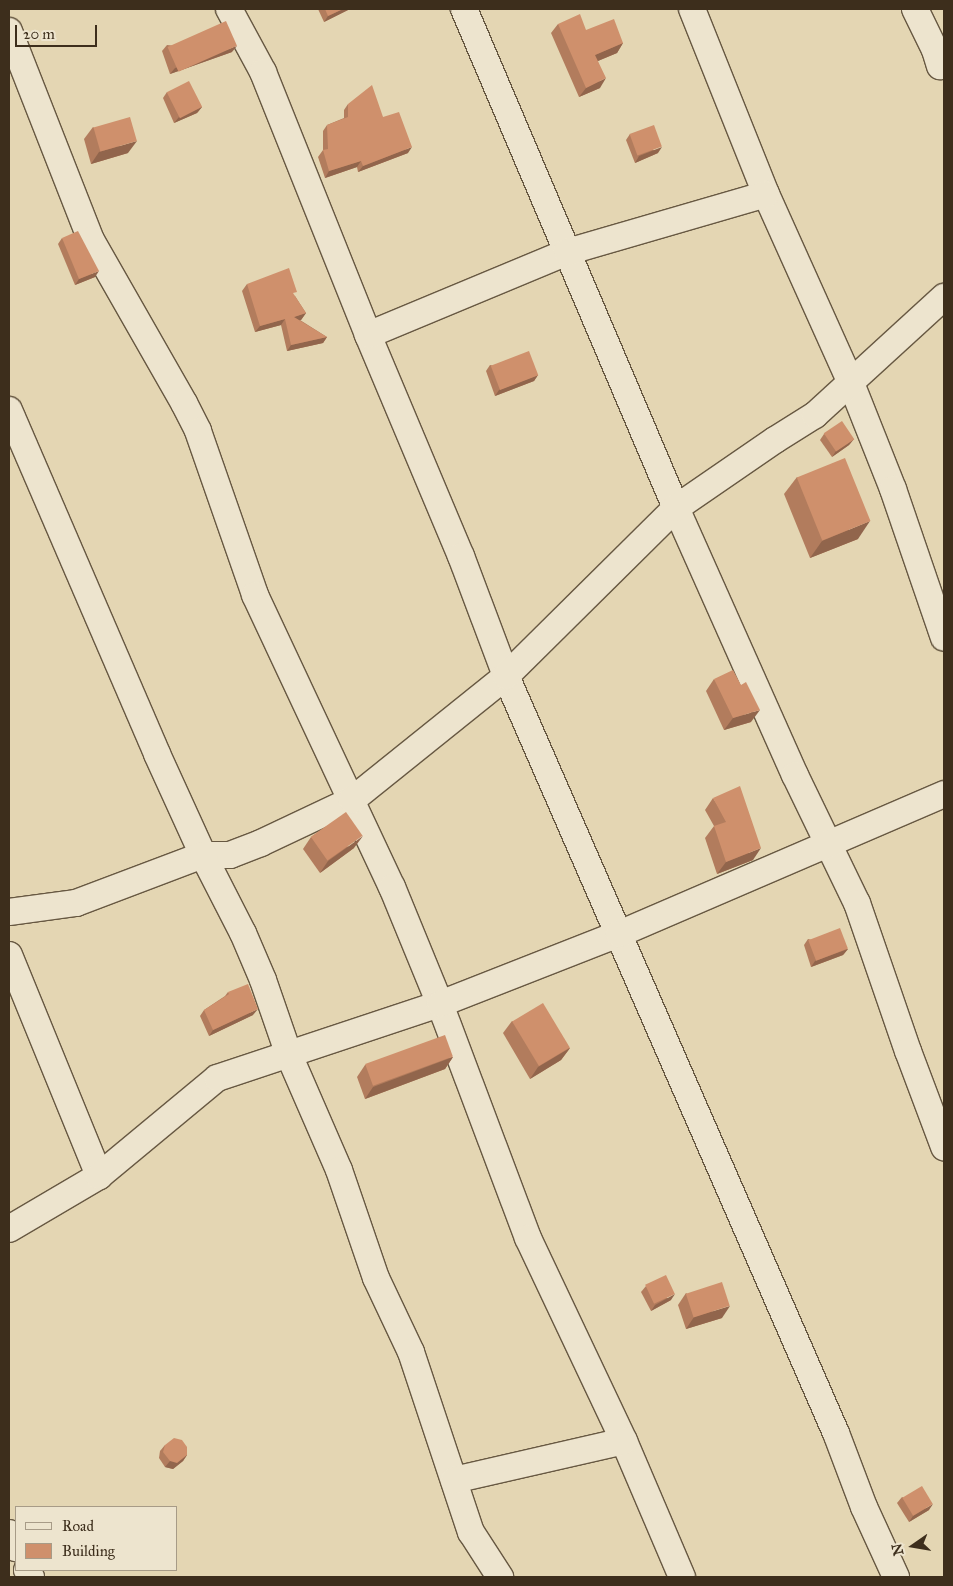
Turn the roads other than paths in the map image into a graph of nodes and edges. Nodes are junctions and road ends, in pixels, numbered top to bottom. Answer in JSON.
{"nodes":[{"id":1,"x":229,"y":9,"type":"edge"},
{"id":2,"x":464,"y":9,"type":"edge"},
{"id":3,"x":692,"y":9,"type":"edge"},
{"id":4,"x":915,"y":9,"type":"edge"},
{"id":5,"x":9,"y":31,"type":"edge"},
{"id":6,"x":940,"y":66,"type":"dead end"},
{"id":7,"x":766,"y":194,"type":"junction"},
{"id":8,"x":567,"y":252,"type":"junction"},
{"id":9,"x":944,"y":297,"type":"edge"},
{"id":10,"x":368,"y":336,"type":"junction"},
{"id":11,"x":851,"y":383,"type":"junction"},
{"id":12,"x":9,"y":410,"type":"edge"},
{"id":13,"x":676,"y":508,"type":"junction"},
{"id":14,"x":944,"y":638,"type":"edge"},
{"id":15,"x":506,"y":676,"type":"junction"},
{"id":16,"x":944,"y":794,"type":"edge"},
{"id":17,"x":352,"y":800,"type":"junction"},
{"id":18,"x":829,"y":845,"type":"junction"},
{"id":19,"x":203,"y":854,"type":"junction"},
{"id":20,"x":9,"y":912,"type":"edge"},
{"id":21,"x":619,"y":934,"type":"junction"},
{"id":22,"x":9,"y":955,"type":"edge"},
{"id":23,"x":440,"y":1004,"type":"junction"},
{"id":24,"x":289,"y":1055,"type":"junction"},
{"id":25,"x":944,"y":1147,"type":"edge"},
{"id":26,"x":99,"y":1176,"type":"junction"},
{"id":27,"x":9,"y":1229,"type":"edge"},
{"id":28,"x":624,"y":1441,"type":"junction"},
{"id":29,"x":454,"y":1480,"type":"junction"},
{"id":30,"x":9,"y":1533,"type":"edge"},
{"id":31,"x":15,"y":1546,"type":"edge"},
{"id":32,"x":500,"y":1577,"type":"edge"},
{"id":33,"x":682,"y":1577,"type":"edge"},
{"id":34,"x":896,"y":1577,"type":"edge"}],
"edges":[{"from":1,"to":10,"type":"street"},
{"from":2,"to":8,"type":"street"},
{"from":3,"to":7,"type":"street"},
{"from":4,"to":6,"type":"street"},
{"from":5,"to":17,"type":"street"},
{"from":7,"to":8,"type":"street"},
{"from":7,"to":11,"type":"street"},
{"from":8,"to":10,"type":"street"},
{"from":8,"to":13,"type":"street"},
{"from":9,"to":11,"type":"street"},
{"from":10,"to":15,"type":"street"},
{"from":11,"to":13,"type":"street"},
{"from":11,"to":14,"type":"street"},
{"from":12,"to":19,"type":"street"},
{"from":13,"to":15,"type":"street"},
{"from":13,"to":18,"type":"street"},
{"from":15,"to":17,"type":"street"},
{"from":15,"to":21,"type":"street"},
{"from":16,"to":18,"type":"street"},
{"from":17,"to":19,"type":"street"},
{"from":17,"to":23,"type":"street"},
{"from":18,"to":21,"type":"street"},
{"from":18,"to":25,"type":"street"},
{"from":19,"to":20,"type":"street"},
{"from":19,"to":24,"type":"street"},
{"from":21,"to":23,"type":"street"},
{"from":21,"to":34,"type":"street"},
{"from":22,"to":26,"type":"street"},
{"from":23,"to":24,"type":"street"},
{"from":23,"to":28,"type":"street"},
{"from":24,"to":26,"type":"street"},
{"from":24,"to":29,"type":"street"},
{"from":26,"to":27,"type":"street"},
{"from":28,"to":29,"type":"street"},
{"from":28,"to":33,"type":"street"},
{"from":29,"to":32,"type":"street"},
{"from":30,"to":31,"type":"street"}]}
